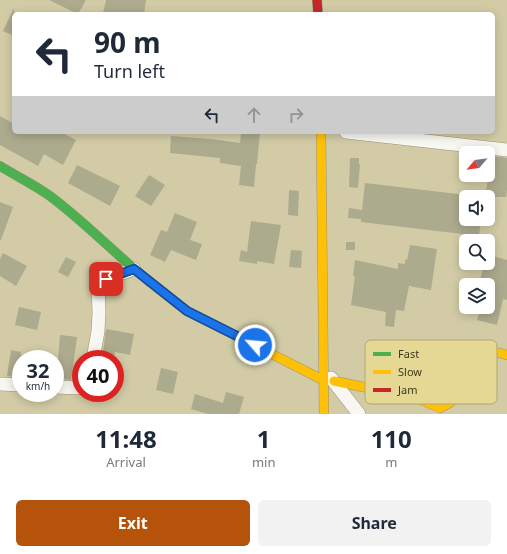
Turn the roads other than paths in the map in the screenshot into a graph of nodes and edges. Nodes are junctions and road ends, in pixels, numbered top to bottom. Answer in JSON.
{"nodes":[{"id":1,"x":317,"y":0,"type":"edge"},
{"id":2,"x":318,"y":12,"type":"edge"},
{"id":3,"x":321,"y":134,"type":"edge"},
{"id":4,"x":364,"y":134,"type":"edge"},
{"id":5,"x":507,"y":150,"type":"edge"},
{"id":6,"x":0,"y":166,"type":"edge"},
{"id":7,"x":134,"y":269,"type":"junction"},
{"id":8,"x":95,"y":350,"type":"edge"},
{"id":9,"x":497,"y":352,"type":"edge"},
{"id":10,"x":507,"y":355,"type":"edge"},
{"id":11,"x":327,"y":376,"type":"junction"},
{"id":12,"x":0,"y":384,"type":"edge"},
{"id":13,"x":12,"y":385,"type":"edge"},
{"id":14,"x":365,"y":385,"type":"edge"},
{"id":15,"x":431,"y":404,"type":"edge"},
{"id":16,"x":448,"y":404,"type":"edge"},
{"id":17,"x":324,"y":414,"type":"edge"},
{"id":18,"x":360,"y":414,"type":"edge"}],
"edges":[{"from":1,"to":2,"type":"street"},
{"from":3,"to":11,"type":"street"},
{"from":4,"to":5,"type":"street"},
{"from":6,"to":7,"type":"street"},
{"from":7,"to":8,"type":"street"},
{"from":7,"to":11,"type":"street"},
{"from":9,"to":10,"type":"street"},
{"from":11,"to":14,"type":"street"},
{"from":11,"to":17,"type":"street"},
{"from":11,"to":18,"type":"street"},
{"from":12,"to":13,"type":"street"},
{"from":15,"to":16,"type":"street"}]}
